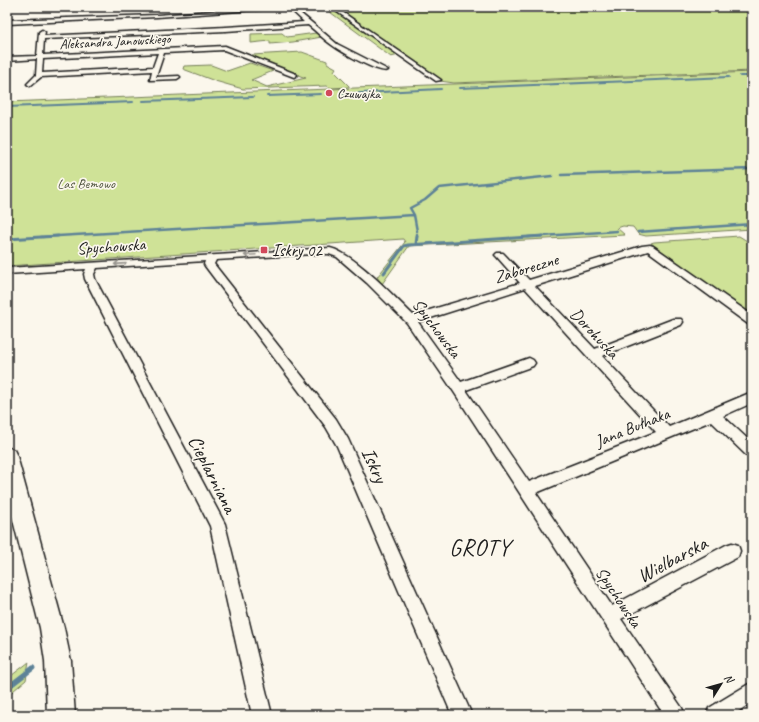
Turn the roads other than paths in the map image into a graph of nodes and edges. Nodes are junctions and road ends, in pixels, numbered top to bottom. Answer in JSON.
{"nodes":[{"id":1,"x":7,"y":7,"type":"edge"},
{"id":2,"x":10,"y":7,"type":"edge"},
{"id":3,"x":283,"y":7,"type":"edge"},
{"id":4,"x":290,"y":7,"type":"edge"},
{"id":5,"x":332,"y":7,"type":"edge"},
{"id":6,"x":227,"y":11,"type":"junction"},
{"id":7,"x":48,"y":20,"type":"junction"},
{"id":8,"x":7,"y":22,"type":"edge"},
{"id":9,"x":308,"y":22,"type":"junction"},
{"id":10,"x":226,"y":27,"type":"junction"},
{"id":11,"x":41,"y":38,"type":"junction"},
{"id":12,"x":162,"y":51,"type":"junction"},
{"id":13,"x":39,"y":57,"type":"junction"},
{"id":14,"x":7,"y":59,"type":"edge"},
{"id":15,"x":155,"y":69,"type":"junction"},
{"id":16,"x":385,"y":70,"type":"dead end"},
{"id":17,"x":39,"y":76,"type":"junction"},
{"id":18,"x":294,"y":76,"type":"dead end"},
{"id":19,"x":177,"y":77,"type":"dead end"},
{"id":20,"x":438,"y":80,"type":"dead end"},
{"id":21,"x":30,"y":84,"type":"dead end"},
{"id":22,"x":500,"y":255,"type":"dead end"},
{"id":23,"x":212,"y":258,"type":"junction"},
{"id":24,"x":93,"y":266,"type":"junction"},
{"id":25,"x":7,"y":271,"type":"edge"},
{"id":26,"x":526,"y":285,"type":"junction"},
{"id":27,"x":411,"y":320,"type":"junction"},
{"id":28,"x":752,"y":321,"type":"edge"},
{"id":29,"x":677,"y":322,"type":"dead end"},
{"id":30,"x":593,"y":356,"type":"junction"},
{"id":31,"x":528,"y":363,"type":"dead end"},
{"id":32,"x":458,"y":388,"type":"junction"},
{"id":33,"x":752,"y":397,"type":"edge"},
{"id":34,"x":713,"y":415,"type":"junction"},
{"id":35,"x":666,"y":433,"type":"junction"},
{"id":36,"x":752,"y":452,"type":"edge"},
{"id":37,"x":7,"y":456,"type":"edge"},
{"id":38,"x":526,"y":490,"type":"junction"},
{"id":39,"x":13,"y":507,"type":"edge"},
{"id":40,"x":732,"y":551,"type":"dead end"},
{"id":41,"x":610,"y":616,"type":"junction"},
{"id":42,"x":752,"y":691,"type":"edge"},
{"id":43,"x":61,"y":715,"type":"edge"},
{"id":44,"x":262,"y":715,"type":"edge"},
{"id":45,"x":462,"y":715,"type":"edge"},
{"id":46,"x":675,"y":715,"type":"edge"},
{"id":47,"x":716,"y":715,"type":"edge"}],
"edges":[{"from":1,"to":2,"type":"street"},
{"from":3,"to":6,"type":"street"},
{"from":4,"to":9,"type":"street"},
{"from":5,"to":20,"type":"street"},
{"from":6,"to":7,"type":"street"},
{"from":6,"to":10,"type":"street"},
{"from":7,"to":8,"type":"street"},
{"from":7,"to":11,"type":"street"},
{"from":9,"to":10,"type":"street"},
{"from":9,"to":16,"type":"street"},
{"from":10,"to":11,"type":"street"},
{"from":11,"to":13,"type":"street"},
{"from":12,"to":13,"type":"street","name":"Aleksandra Janowskiego"},
{"from":12,"to":15,"type":"street"},
{"from":12,"to":18,"type":"street","name":"Aleksandra Janowskiego"},
{"from":13,"to":14,"type":"street","name":"Aleksandra Janowskiego"},
{"from":13,"to":17,"type":"street"},
{"from":15,"to":17,"type":"street"},
{"from":15,"to":19,"type":"street"},
{"from":17,"to":21,"type":"street"},
{"from":22,"to":26,"type":"street","name":"Dorohuska"},
{"from":23,"to":24,"type":"street","name":"Spychowska","one_way":true},
{"from":27,"to":23,"type":"street","name":"Spychowska","one_way":true},
{"from":23,"to":45,"type":"street","name":"Iskry"},
{"from":24,"to":25,"type":"street","name":"Spychowska"},
{"from":24,"to":44,"type":"street","name":"Cieplarniana"},
{"from":26,"to":27,"type":"street","name":"Zaboreczne"},
{"from":26,"to":28,"type":"street","name":"Zaboreczne"},
{"from":26,"to":30,"type":"street","name":"Dorohuska"},
{"from":27,"to":32,"type":"street","name":"Spychowska"},
{"from":29,"to":30,"type":"street"},
{"from":30,"to":35,"type":"street","name":"Dorohuska"},
{"from":31,"to":32,"type":"street"},
{"from":32,"to":38,"type":"street","name":"Spychowska"},
{"from":33,"to":34,"type":"street","name":"Jana Bułhaka"},
{"from":34,"to":35,"type":"street","name":"Jana Bułhaka"},
{"from":34,"to":36,"type":"street"},
{"from":35,"to":38,"type":"street","name":"Jana Bułhaka"},
{"from":37,"to":39,"type":"street"},
{"from":38,"to":41,"type":"street","name":"Spychowska"},
{"from":39,"to":43,"type":"street"},
{"from":40,"to":41,"type":"street","name":"Wielbarska"},
{"from":41,"to":46,"type":"street","name":"Spychowska"},
{"from":42,"to":47,"type":"street"}]}
